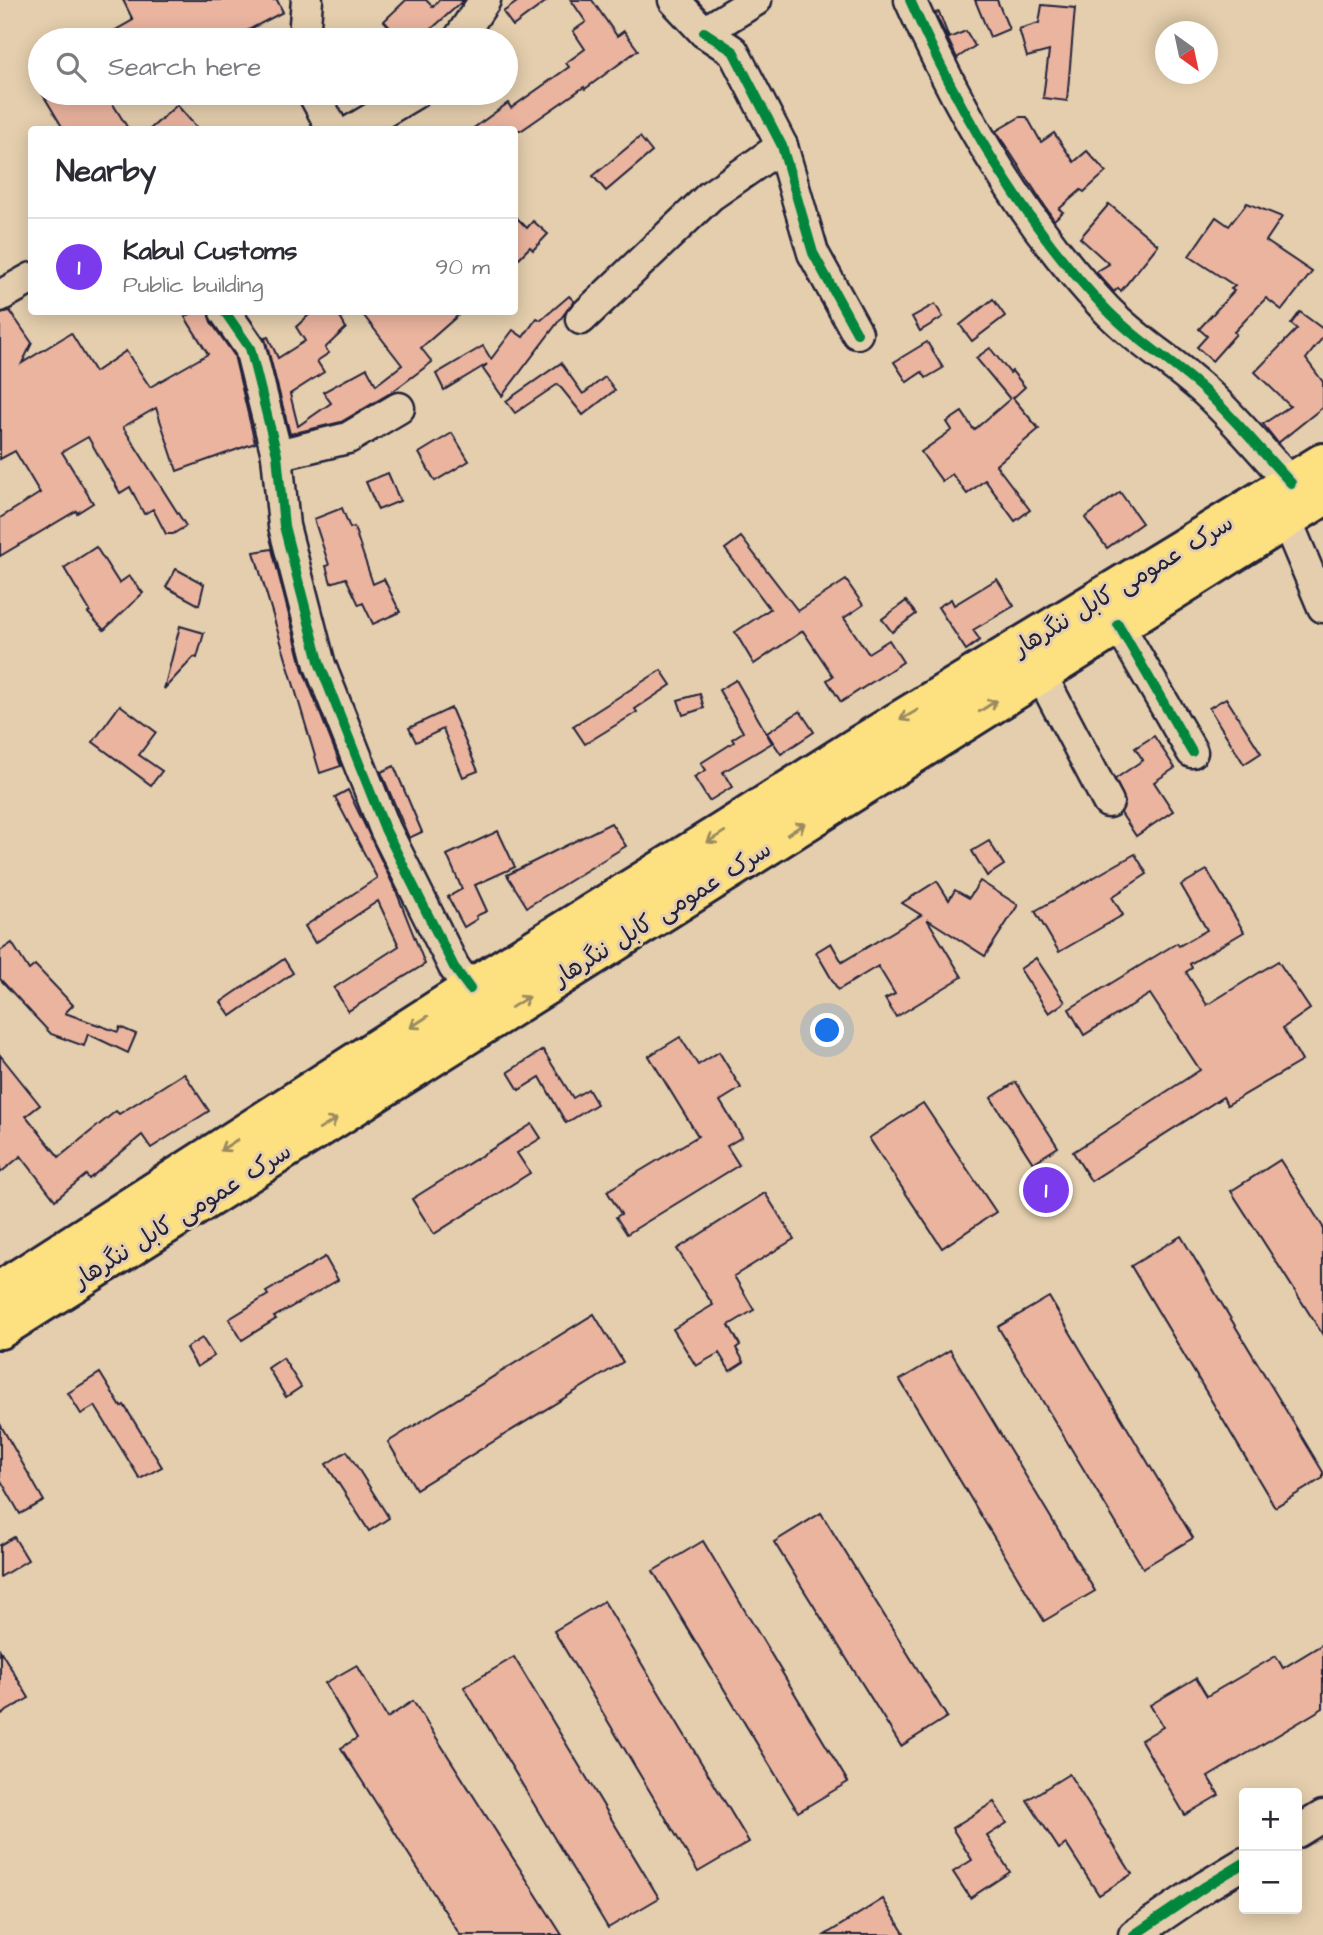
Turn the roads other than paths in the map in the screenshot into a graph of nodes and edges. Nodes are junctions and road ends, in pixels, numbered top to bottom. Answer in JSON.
{"nodes":[{"id":1,"x":307,"y":0,"type":"edge"},
{"id":2,"x":485,"y":0,"type":"edge"},
{"id":3,"x":674,"y":0,"type":"edge"},
{"id":4,"x":756,"y":0,"type":"edge"},
{"id":5,"x":909,"y":0,"type":"edge"},
{"id":6,"x":306,"y":28,"type":"edge"},
{"id":7,"x":466,"y":28,"type":"edge"},
{"id":8,"x":704,"y":32,"type":"junction"},
{"id":9,"x":319,"y":105,"type":"edge"},
{"id":10,"x":395,"y":105,"type":"edge"},
{"id":11,"x":331,"y":126,"type":"edge"},
{"id":12,"x":359,"y":126,"type":"edge"},
{"id":13,"x":782,"y":145,"type":"junction"},
{"id":14,"x":28,"y":280,"type":"edge"},
{"id":15,"x":0,"y":296,"type":"edge"},
{"id":16,"x":227,"y":315,"type":"edge"},
{"id":17,"x":581,"y":319,"type":"dead end"},
{"id":18,"x":858,"y":333,"type":"dead end"},
{"id":19,"x":399,"y":408,"type":"dead end"},
{"id":20,"x":277,"y":455,"type":"junction"},
{"id":21,"x":1323,"y":463,"type":"edge"},
{"id":22,"x":1300,"y":499,"type":"edge"},
{"id":23,"x":1323,"y":607,"type":"edge"},
{"id":24,"x":1118,"y":624,"type":"junction"},
{"id":25,"x":1040,"y":673,"type":"junction"},
{"id":26,"x":1192,"y":752,"type":"dead end"},
{"id":27,"x":1108,"y":802,"type":"dead end"},
{"id":28,"x":470,"y":989,"type":"junction"},
{"id":29,"x":0,"y":1291,"type":"edge"},
{"id":30,"x":0,"y":1329,"type":"edge"},
{"id":31,"x":1323,"y":1816,"type":"edge"},
{"id":32,"x":1302,"y":1829,"type":"edge"},
{"id":33,"x":1239,"y":1866,"type":"edge"},
{"id":34,"x":1134,"y":1935,"type":"edge"}],
"edges":[{"from":1,"to":6,"type":"street"},
{"from":2,"to":7,"type":"street"},
{"from":3,"to":8,"type":"street"},
{"from":4,"to":8,"type":"street"},
{"from":5,"to":22,"type":"street"},
{"from":8,"to":13,"type":"street"},
{"from":9,"to":11,"type":"street"},
{"from":10,"to":12,"type":"street"},
{"from":13,"to":17,"type":"street"},
{"from":13,"to":18,"type":"street"},
{"from":14,"to":15,"type":"street"},
{"from":16,"to":20,"type":"street"},
{"from":19,"to":20,"type":"street"},
{"from":20,"to":28,"type":"street"},
{"from":21,"to":22,"type":"highway","name":"سرک عمومی کابل ننگرهار"},
{"from":22,"to":23,"type":"street"},
{"from":22,"to":24,"type":"highway","name":"سرک عمومی کابل ننگرهار"},
{"from":22,"to":28,"type":"highway","name":"سرک عمومی کابل ننگرهار","one_way":true},
{"from":24,"to":25,"type":"highway","name":"سرک عمومی کابل ننگرهار"},
{"from":24,"to":26,"type":"street"},
{"from":25,"to":27,"type":"street"},
{"from":30,"to":25,"type":"highway","name":"سرک عمومی کابل ننگرهار","one_way":true},
{"from":28,"to":29,"type":"highway","name":"سرک عمومی کابل ننگرهار","one_way":true},
{"from":31,"to":32,"type":"street"},
{"from":33,"to":34,"type":"street"}]}
